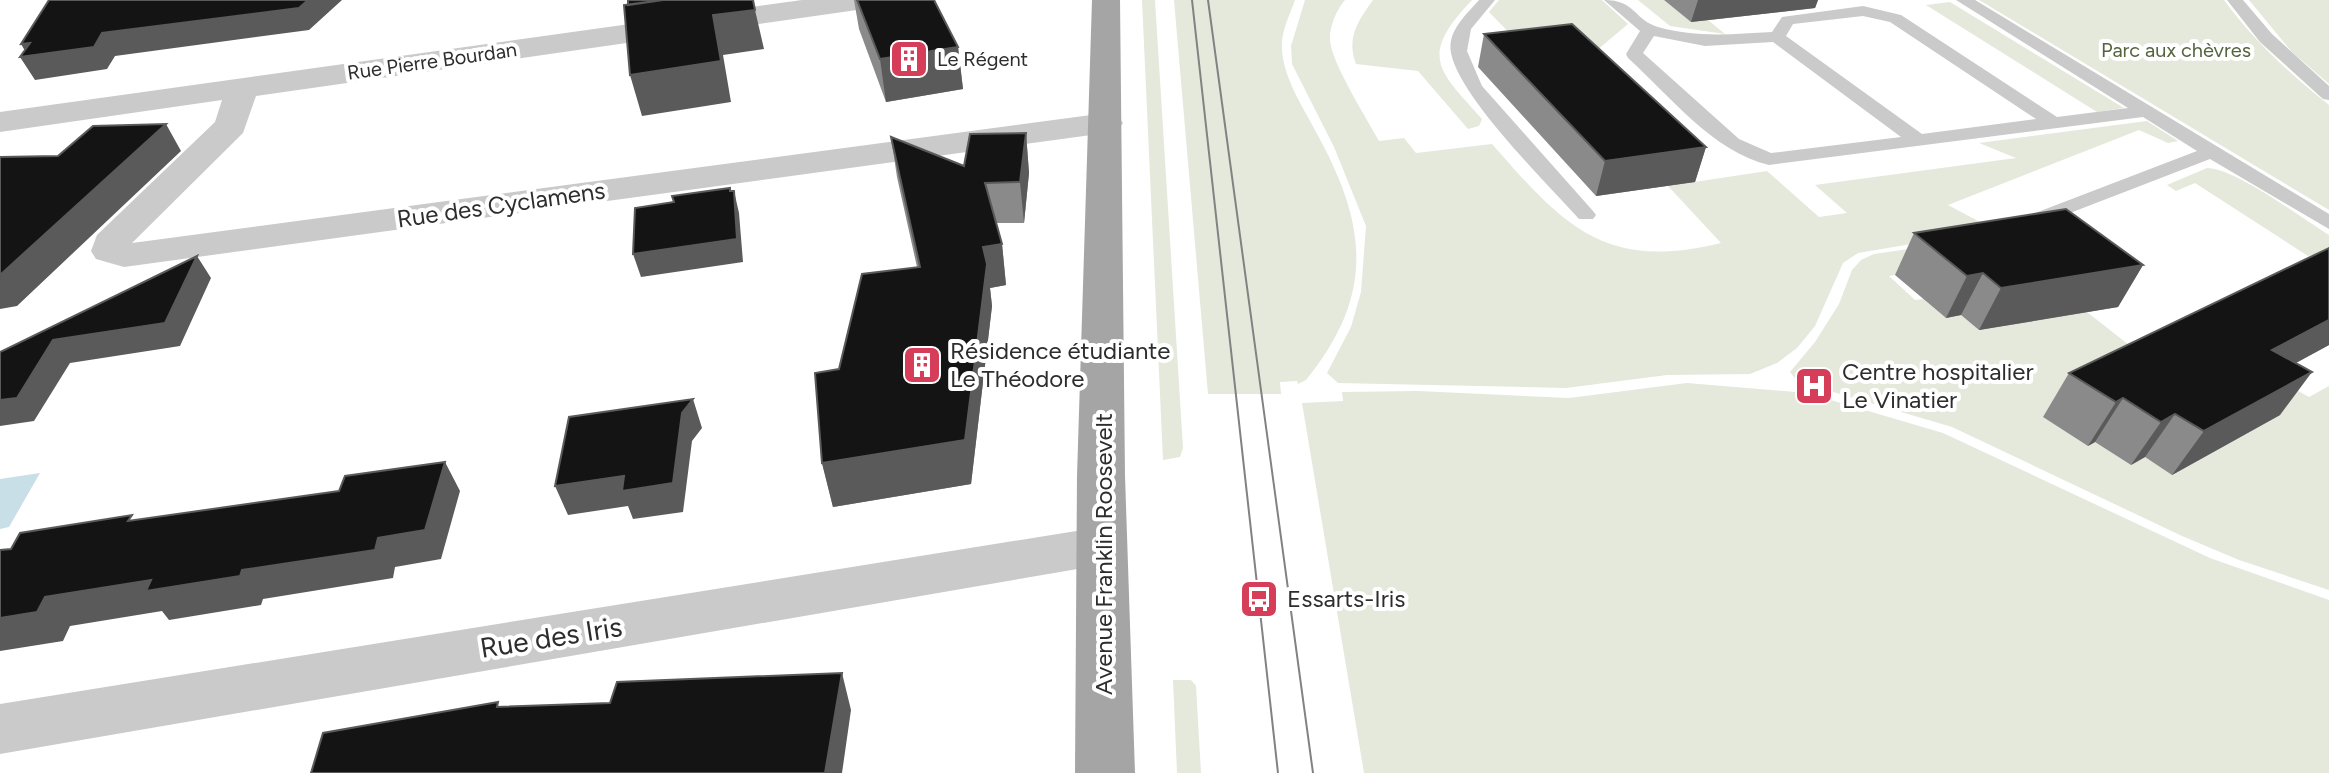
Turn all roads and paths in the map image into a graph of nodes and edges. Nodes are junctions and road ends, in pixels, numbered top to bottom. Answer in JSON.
{"nodes":[{"id":1,"x":864,"y":0,"type":"edge"},
{"id":2,"x":1106,"y":0,"type":"edge"},
{"id":3,"x":1487,"y":0,"type":"edge"},
{"id":4,"x":1612,"y":0,"type":"edge"},
{"id":5,"x":1964,"y":0,"type":"edge"},
{"id":6,"x":2235,"y":0,"type":"edge"},
{"id":7,"x":1649,"y":30,"type":"junction"},
{"id":8,"x":1777,"y":37,"type":"junction"},
{"id":9,"x":242,"y":88,"type":"junction"},
{"id":10,"x":2329,"y":95,"type":"edge"},
{"id":11,"x":2146,"y":111,"type":"junction"},
{"id":12,"x":0,"y":122,"type":"edge"},
{"id":13,"x":1106,"y":123,"type":"junction"},
{"id":14,"x":2055,"y":124,"type":"junction"},
{"id":15,"x":1918,"y":140,"type":"junction"},
{"id":16,"x":2213,"y":151,"type":"junction"},
{"id":17,"x":1586,"y":215,"type":"dead end"},
{"id":18,"x":2329,"y":223,"type":"edge"},
{"id":19,"x":2014,"y":228,"type":"edge"},
{"id":20,"x":1101,"y":546,"type":"junction"},
{"id":21,"x":0,"y":729,"type":"edge"},
{"id":22,"x":1105,"y":773,"type":"edge"}],
"edges":[{"from":1,"to":9,"type":"street","name":"Rue Pierre Bourdan"},
{"from":2,"to":13,"type":"main road","name":"Avenue Franklin Roosevelt"},
{"from":3,"to":17,"type":"lane"},
{"from":4,"to":7,"type":"lane"},
{"from":5,"to":11,"type":"lane"},
{"from":6,"to":10,"type":"lane"},
{"from":7,"to":8,"type":"lane"},
{"from":7,"to":15,"type":"lane"},
{"from":8,"to":14,"type":"lane"},
{"from":8,"to":15,"type":"lane"},
{"from":9,"to":12,"type":"street","name":"Rue Pierre Bourdan"},
{"from":9,"to":13,"type":"street","name":"Rue des Cyclamens"},
{"from":11,"to":14,"type":"lane"},
{"from":11,"to":16,"type":"lane"},
{"from":13,"to":20,"type":"main road","name":"Avenue Franklin Roosevelt"},
{"from":14,"to":15,"type":"lane"},
{"from":16,"to":18,"type":"lane"},
{"from":16,"to":19,"type":"lane"},
{"from":20,"to":21,"type":"street","name":"Rue des Iris"},
{"from":20,"to":22,"type":"main road","name":"Avenue Franklin Roosevelt"}]}
